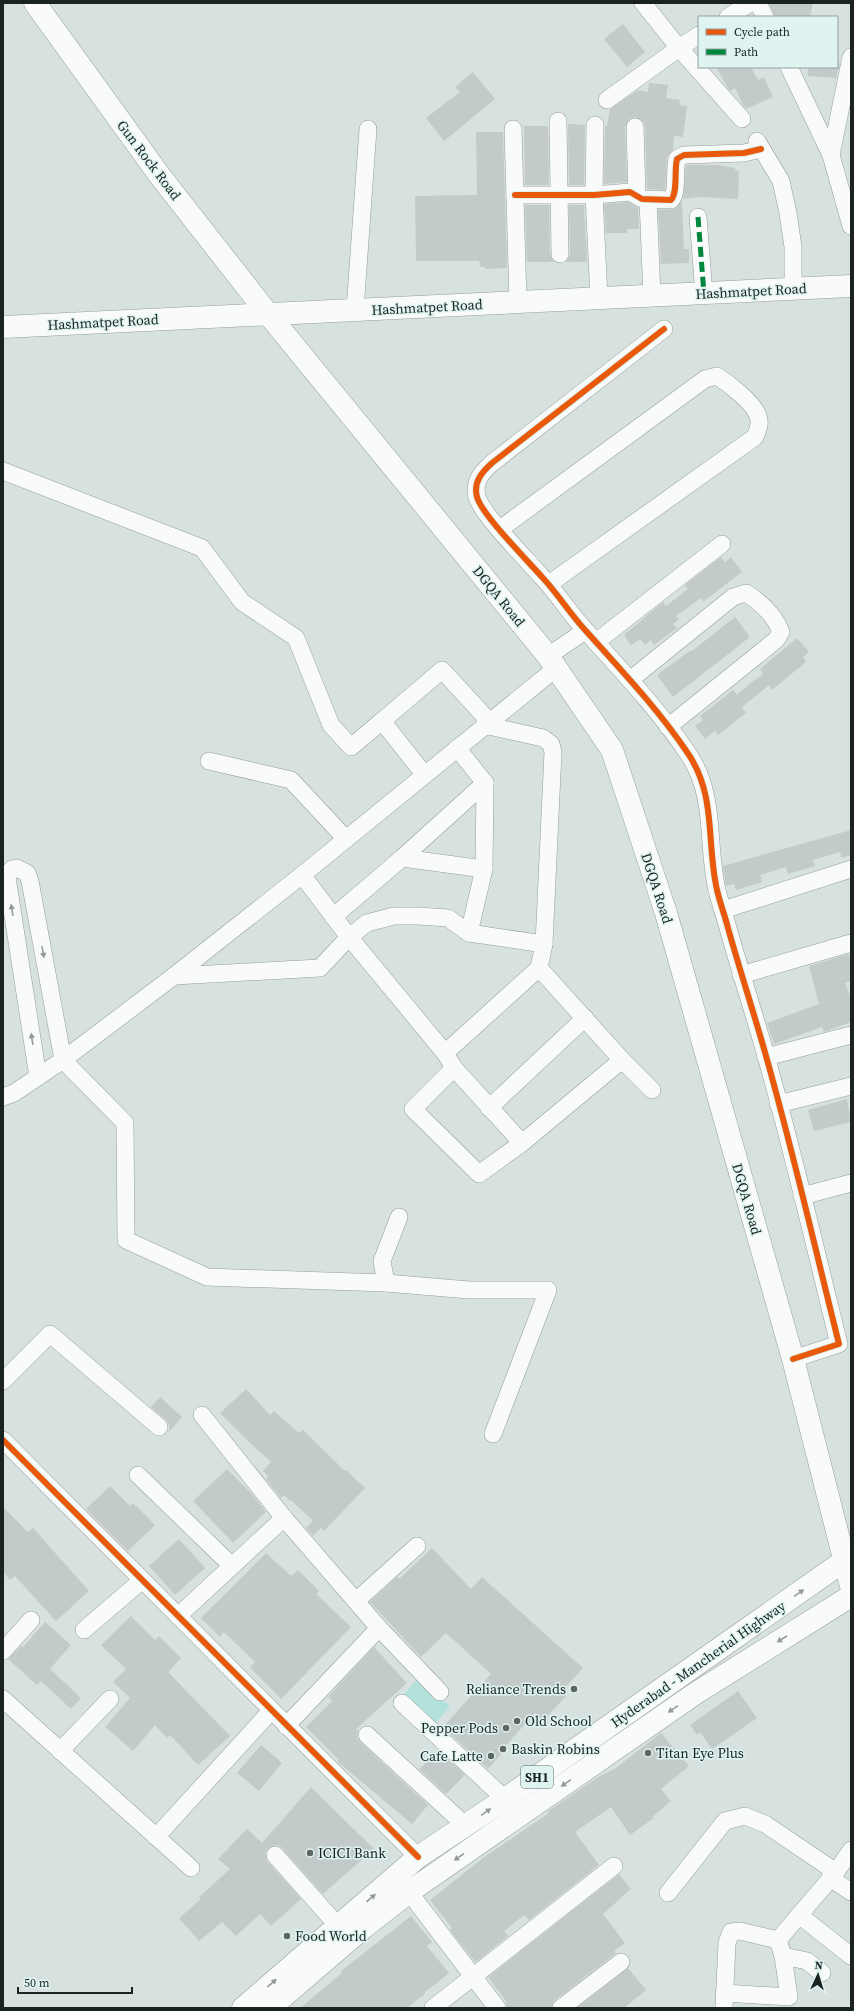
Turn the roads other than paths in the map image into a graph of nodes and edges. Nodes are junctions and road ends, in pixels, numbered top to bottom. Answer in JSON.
{"nodes":[{"id":1,"x":35,"y":3,"type":"edge"},
{"id":2,"x":643,"y":3,"type":"edge"},
{"id":3,"x":750,"y":3,"type":"edge"},
{"id":4,"x":758,"y":3,"type":"edge"},
{"id":5,"x":730,"y":16,"type":"edge"},
{"id":6,"x":764,"y":16,"type":"edge"},
{"id":7,"x":698,"y":36,"type":"edge"},
{"id":8,"x":679,"y":48,"type":"junction"},
{"id":9,"x":851,"y":57,"type":"edge"},
{"id":10,"x":789,"y":68,"type":"edge"},
{"id":11,"x":607,"y":100,"type":"dead end"},
{"id":12,"x":742,"y":119,"type":"dead end"},
{"id":13,"x":558,"y":121,"type":"dead end"},
{"id":14,"x":595,"y":125,"type":"dead end"},
{"id":15,"x":634,"y":127,"type":"dead end"},
{"id":16,"x":368,"y":129,"type":"dead end"},
{"id":17,"x":514,"y":129,"type":"dead end"},
{"id":18,"x":831,"y":155,"type":"junction"},
{"id":19,"x":515,"y":195,"type":"junction"},
{"id":20,"x":560,"y":195,"type":"junction"},
{"id":21,"x":594,"y":195,"type":"junction"},
{"id":22,"x":642,"y":197,"type":"junction"},
{"id":23,"x":698,"y":217,"type":"dead end"},
{"id":24,"x":851,"y":226,"type":"edge"},
{"id":25,"x":560,"y":254,"type":"dead end"},
{"id":26,"x":851,"y":286,"type":"edge"},
{"id":27,"x":793,"y":290,"type":"junction"},
{"id":28,"x":704,"y":294,"type":"junction"},
{"id":29,"x":652,"y":296,"type":"junction"},
{"id":30,"x":599,"y":299,"type":"junction"},
{"id":31,"x":518,"y":302,"type":"junction"},
{"id":32,"x":355,"y":310,"type":"junction"},
{"id":33,"x":268,"y":314,"type":"junction"},
{"id":34,"x":3,"y":327,"type":"edge"},
{"id":35,"x":664,"y":329,"type":"dead end"},
{"id":36,"x":3,"y":471,"type":"edge"},
{"id":37,"x":500,"y":529,"type":"junction"},
{"id":38,"x":722,"y":544,"type":"dead end"},
{"id":39,"x":549,"y":584,"type":"junction"},
{"id":40,"x":591,"y":636,"type":"junction"},
{"id":41,"x":552,"y":662,"type":"junction"},
{"id":42,"x":630,"y":680,"type":"junction"},
{"id":43,"x":382,"y":721,"type":"junction"},
{"id":44,"x":487,"y":723,"type":"junction"},
{"id":45,"x":668,"y":727,"type":"junction"},
{"id":46,"x":457,"y":748,"type":"junction"},
{"id":47,"x":209,"y":761,"type":"dead end"},
{"id":48,"x":424,"y":774,"type":"junction"},
{"id":49,"x":485,"y":783,"type":"junction"},
{"id":50,"x":346,"y":839,"type":"junction"},
{"id":51,"x":402,"y":858,"type":"junction"},
{"id":52,"x":484,"y":869,"type":"junction"},
{"id":53,"x":851,"y":869,"type":"edge"},
{"id":54,"x":302,"y":875,"type":"junction"},
{"id":55,"x":723,"y":910,"type":"junction"},
{"id":56,"x":333,"y":917,"type":"junction"},
{"id":57,"x":469,"y":933,"type":"junction"},
{"id":58,"x":348,"y":937,"type":"junction"},
{"id":59,"x":851,"y":943,"type":"edge"},
{"id":60,"x":544,"y":944,"type":"junction"},
{"id":61,"x":539,"y":968,"type":"junction"},
{"id":62,"x":741,"y":975,"type":"junction"},
{"id":63,"x":174,"y":976,"type":"junction"},
{"id":64,"x":585,"y":1018,"type":"junction"},
{"id":65,"x":851,"y":1035,"type":"edge"},
{"id":66,"x":445,"y":1053,"type":"junction"},
{"id":67,"x":766,"y":1057,"type":"junction"},
{"id":68,"x":63,"y":1060,"type":"junction"},
{"id":69,"x":622,"y":1060,"type":"junction"},
{"id":70,"x":454,"y":1068,"type":"junction"},
{"id":71,"x":38,"y":1077,"type":"junction"},
{"id":72,"x":851,"y":1086,"type":"edge"},
{"id":73,"x":652,"y":1090,"type":"dead end"},
{"id":74,"x":3,"y":1097,"type":"edge"},
{"id":75,"x":778,"y":1104,"type":"junction"},
{"id":76,"x":489,"y":1108,"type":"junction"},
{"id":77,"x":522,"y":1143,"type":"junction"},
{"id":78,"x":851,"y":1183,"type":"edge"},
{"id":79,"x":802,"y":1196,"type":"junction"},
{"id":80,"x":399,"y":1217,"type":"dead end"},
{"id":81,"x":386,"y":1283,"type":"junction"},
{"id":82,"x":793,"y":1359,"type":"junction"},
{"id":83,"x":3,"y":1381,"type":"edge"},
{"id":84,"x":202,"y":1414,"type":"dead end"},
{"id":85,"x":160,"y":1427,"type":"dead end"},
{"id":86,"x":493,"y":1434,"type":"dead end"},
{"id":87,"x":3,"y":1440,"type":"edge"},
{"id":88,"x":138,"y":1475,"type":"dead end"},
{"id":89,"x":284,"y":1518,"type":"junction"},
{"id":90,"x":417,"y":1546,"type":"dead end"},
{"id":91,"x":848,"y":1559,"type":"edge"},
{"id":92,"x":231,"y":1565,"type":"junction"},
{"id":93,"x":141,"y":1581,"type":"junction"},
{"id":94,"x":851,"y":1586,"type":"edge"},
{"id":95,"x":851,"y":1596,"type":"edge"},
{"id":96,"x":356,"y":1601,"type":"junction"},
{"id":97,"x":178,"y":1616,"type":"junction"},
{"id":98,"x":31,"y":1620,"type":"dead end"},
{"id":99,"x":379,"y":1628,"type":"junction"},
{"id":100,"x":84,"y":1630,"type":"dead end"},
{"id":101,"x":3,"y":1651,"type":"edge"},
{"id":102,"x":440,"y":1692,"type":"dead end"},
{"id":103,"x":3,"y":1699,"type":"edge"},
{"id":104,"x":110,"y":1699,"type":"dead end"},
{"id":105,"x":402,"y":1703,"type":"dead end"},
{"id":106,"x":271,"y":1711,"type":"junction"},
{"id":107,"x":286,"y":1726,"type":"junction"},
{"id":108,"x":367,"y":1735,"type":"dead end"},
{"id":109,"x":60,"y":1751,"type":"junction"},
{"id":110,"x":505,"y":1799,"type":"junction"},
{"id":111,"x":466,"y":1826,"type":"junction"},
{"id":112,"x":156,"y":1837,"type":"junction"},
{"id":113,"x":851,"y":1850,"type":"edge"},
{"id":114,"x":275,"y":1855,"type":"dead end"},
{"id":115,"x":418,"y":1858,"type":"junction"},
{"id":116,"x":614,"y":1866,"type":"dead end"},
{"id":117,"x":191,"y":1868,"type":"dead end"},
{"id":118,"x":833,"y":1875,"type":"junction"},
{"id":119,"x":409,"y":1892,"type":"junction"},
{"id":120,"x":851,"y":1892,"type":"edge"},
{"id":121,"x":668,"y":1893,"type":"dead end"},
{"id":122,"x":799,"y":1915,"type":"junction"},
{"id":123,"x":338,"y":1926,"type":"junction"},
{"id":124,"x":778,"y":1940,"type":"junction"},
{"id":125,"x":784,"y":1956,"type":"junction"},
{"id":126,"x":851,"y":1956,"type":"edge"},
{"id":127,"x":621,"y":1962,"type":"dead end"},
{"id":128,"x":822,"y":1973,"type":"dead end"},
{"id":129,"x":474,"y":1976,"type":"junction"},
{"id":130,"x":724,"y":2001,"type":"edge"},
{"id":131,"x":243,"y":2008,"type":"edge"},
{"id":132,"x":270,"y":2008,"type":"edge"},
{"id":133,"x":433,"y":2008,"type":"edge"},
{"id":134,"x":496,"y":2008,"type":"edge"},
{"id":135,"x":561,"y":2008,"type":"edge"}],
"edges":[{"from":1,"to":33,"type":"main road","name":"Gun Rock Road"},
{"from":2,"to":8,"type":"street"},
{"from":3,"to":5,"type":"street"},
{"from":4,"to":6,"type":"street"},
{"from":7,"to":8,"type":"street"},
{"from":8,"to":11,"type":"street"},
{"from":8,"to":12,"type":"street"},
{"from":9,"to":18,"type":"street"},
{"from":10,"to":18,"type":"street"},
{"from":13,"to":20,"type":"street"},
{"from":14,"to":21,"type":"street"},
{"from":15,"to":22,"type":"street"},
{"from":16,"to":32,"type":"street"},
{"from":17,"to":19,"type":"street"},
{"from":18,"to":24,"type":"street"},
{"from":19,"to":20,"type":"street"},
{"from":19,"to":31,"type":"street"},
{"from":20,"to":21,"type":"street"},
{"from":20,"to":25,"type":"street"},
{"from":21,"to":22,"type":"street"},
{"from":21,"to":30,"type":"street"},
{"from":22,"to":27,"type":"street"},
{"from":22,"to":29,"type":"street"},
{"from":23,"to":28,"type":"street"},
{"from":26,"to":27,"type":"main road","name":"Hashmatpet Road"},
{"from":27,"to":28,"type":"main road","name":"Hashmatpet Road"},
{"from":28,"to":29,"type":"main road","name":"Hashmatpet Road"},
{"from":29,"to":30,"type":"main road","name":"Hashmatpet Road"},
{"from":30,"to":31,"type":"main road","name":"Hashmatpet Road"},
{"from":31,"to":32,"type":"main road","name":"Hashmatpet Road"},
{"from":32,"to":33,"type":"main road","name":"Hashmatpet Road"},
{"from":33,"to":34,"type":"main road","name":"Hashmatpet Road"},
{"from":33,"to":41,"type":"main road","name":"DGQA Road"},
{"from":35,"to":37,"type":"street"},
{"from":36,"to":43,"type":"street"},
{"from":37,"to":39,"type":"street"},
{"from":37,"to":39,"type":"street"},
{"from":38,"to":40,"type":"street"},
{"from":39,"to":40,"type":"street"},
{"from":40,"to":41,"type":"street"},
{"from":40,"to":42,"type":"street"},
{"from":41,"to":44,"type":"street"},
{"from":41,"to":82,"type":"main road","name":"DGQA Road"},
{"from":42,"to":45,"type":"street"},
{"from":42,"to":45,"type":"street"},
{"from":43,"to":44,"type":"street"},
{"from":43,"to":48,"type":"street"},
{"from":44,"to":46,"type":"street"},
{"from":44,"to":60,"type":"street"},
{"from":45,"to":55,"type":"street"},
{"from":46,"to":48,"type":"street"},
{"from":46,"to":49,"type":"street"},
{"from":47,"to":50,"type":"street"},
{"from":48,"to":50,"type":"street"},
{"from":49,"to":51,"type":"street"},
{"from":49,"to":52,"type":"street"},
{"from":50,"to":54,"type":"street"},
{"from":51,"to":52,"type":"street"},
{"from":51,"to":56,"type":"street"},
{"from":52,"to":57,"type":"street"},
{"from":53,"to":55,"type":"street"},
{"from":54,"to":56,"type":"street"},
{"from":54,"to":63,"type":"street"},
{"from":55,"to":62,"type":"street"},
{"from":56,"to":58,"type":"street"},
{"from":57,"to":58,"type":"street"},
{"from":57,"to":60,"type":"street"},
{"from":58,"to":63,"type":"street"},
{"from":58,"to":66,"type":"street"},
{"from":59,"to":62,"type":"street"},
{"from":60,"to":61,"type":"street"},
{"from":61,"to":64,"type":"street"},
{"from":61,"to":66,"type":"street"},
{"from":62,"to":67,"type":"street"},
{"from":63,"to":68,"type":"street"},
{"from":64,"to":69,"type":"street"},
{"from":64,"to":76,"type":"street"},
{"from":65,"to":67,"type":"street"},
{"from":66,"to":70,"type":"street"},
{"from":67,"to":75,"type":"street"},
{"from":68,"to":71,"type":"street"},
{"from":71,"to":68,"type":"street","one_way":true},
{"from":68,"to":81,"type":"street"},
{"from":69,"to":73,"type":"street"},
{"from":69,"to":77,"type":"street"},
{"from":70,"to":76,"type":"street"},
{"from":70,"to":77,"type":"street"},
{"from":71,"to":74,"type":"street"},
{"from":72,"to":75,"type":"street"},
{"from":75,"to":79,"type":"street"},
{"from":76,"to":77,"type":"street"},
{"from":78,"to":79,"type":"street"},
{"from":79,"to":82,"type":"street"},
{"from":80,"to":81,"type":"street"},
{"from":81,"to":86,"type":"street"},
{"from":82,"to":91,"type":"main road","name":"DGQA Road"},
{"from":83,"to":85,"type":"street"},
{"from":84,"to":89,"type":"street"},
{"from":87,"to":93,"type":"street"},
{"from":88,"to":92,"type":"street"},
{"from":89,"to":92,"type":"street"},
{"from":89,"to":96,"type":"street"},
{"from":90,"to":96,"type":"street"},
{"from":91,"to":94,"type":"main road","name":"DGQA Road"},
{"from":110,"to":91,"type":"main road","name":"Hyderabad - Mancherial Highway","number":"SH1","one_way":true},
{"from":92,"to":97,"type":"street"},
{"from":93,"to":97,"type":"street"},
{"from":93,"to":100,"type":"street"},
{"from":95,"to":119,"type":"main road","name":"Hyderabad - Mancherial Highway","number":"SH1","one_way":true},
{"from":96,"to":99,"type":"street"},
{"from":97,"to":106,"type":"street"},
{"from":98,"to":101,"type":"street"},
{"from":99,"to":102,"type":"street"},
{"from":99,"to":107,"type":"street"},
{"from":103,"to":109,"type":"street"},
{"from":104,"to":109,"type":"street"},
{"from":105,"to":110,"type":"street"},
{"from":106,"to":107,"type":"street"},
{"from":106,"to":112,"type":"street"},
{"from":107,"to":115,"type":"street"},
{"from":108,"to":111,"type":"street"},
{"from":109,"to":112,"type":"street"},
{"from":111,"to":110,"type":"main road","name":"Hyderabad - Mancherial Highway","number":"SH1","one_way":true},
{"from":111,"to":115,"type":"main road","name":"Hyderabad - Mancherial Highway","number":"SH1"},
{"from":112,"to":117,"type":"street"},
{"from":113,"to":118,"type":"street"},
{"from":114,"to":123,"type":"street"},
{"from":123,"to":115,"type":"main road","name":"Hyderabad - Mancherial Highway","number":"SH1","one_way":true},
{"from":116,"to":129,"type":"street"},
{"from":118,"to":120,"type":"street"},
{"from":118,"to":121,"type":"street"},
{"from":118,"to":122,"type":"street"},
{"from":119,"to":129,"type":"street"},
{"from":119,"to":132,"type":"main road","name":"Hyderabad - Mancherial Highway","number":"SH1"},
{"from":122,"to":124,"type":"street"},
{"from":122,"to":126,"type":"street"},
{"from":131,"to":123,"type":"main road","name":"Hyderabad - Mancherial Highway","number":"SH1","one_way":true},
{"from":124,"to":125,"type":"street"},
{"from":124,"to":130,"type":"street"},
{"from":125,"to":128,"type":"street"},
{"from":125,"to":130,"type":"street"},
{"from":127,"to":135,"type":"street"},
{"from":129,"to":133,"type":"street"},
{"from":129,"to":134,"type":"street"}]}
